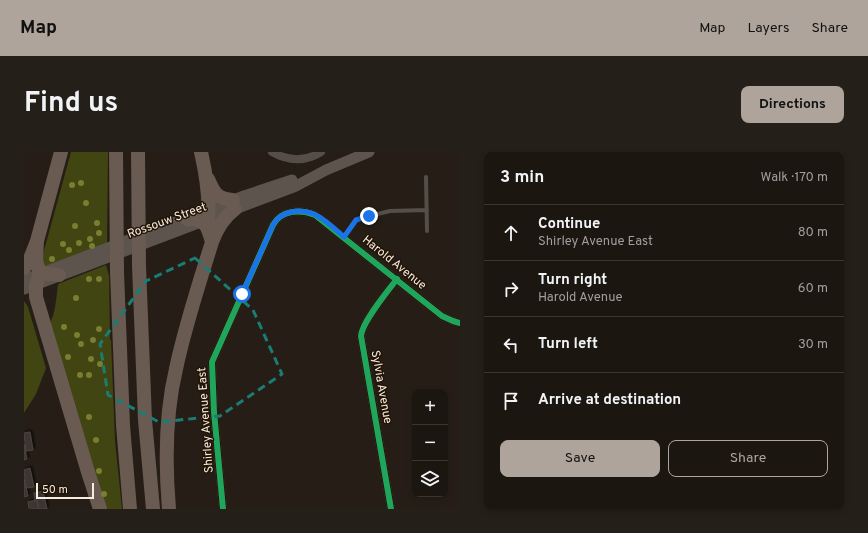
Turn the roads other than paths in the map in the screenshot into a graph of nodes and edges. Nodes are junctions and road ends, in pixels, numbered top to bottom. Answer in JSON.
{"nodes":[{"id":1,"x":61,"y":152,"type":"edge"},
{"id":2,"x":116,"y":152,"type":"edge"},
{"id":3,"x":138,"y":152,"type":"edge"},
{"id":4,"x":201,"y":152,"type":"edge"},
{"id":5,"x":272,"y":152,"type":"edge"},
{"id":6,"x":321,"y":152,"type":"edge"},
{"id":7,"x":369,"y":152,"type":"edge"},
{"id":8,"x":206,"y":174,"type":"junction"},
{"id":9,"x":426,"y":177,"type":"dead end"},
{"id":10,"x":234,"y":205,"type":"junction"},
{"id":11,"x":427,"y":210,"type":"junction"},
{"id":12,"x":207,"y":217,"type":"junction"},
{"id":13,"x":187,"y":219,"type":"joint"},
{"id":14,"x":274,"y":223,"type":"joint"},
{"id":15,"x":427,"y":231,"type":"dead end"},
{"id":16,"x":344,"y":237,"type":"junction"},
{"id":17,"x":36,"y":241,"type":"junction"},
{"id":18,"x":212,"y":242,"type":"junction"},
{"id":19,"x":24,"y":268,"type":"edge"},
{"id":20,"x":59,"y":275,"type":"joint"},
{"id":21,"x":396,"y":279,"type":"junction"},
{"id":22,"x":31,"y":286,"type":"edge"},
{"id":23,"x":460,"y":323,"type":"edge"},
{"id":24,"x":100,"y":509,"type":"edge"},
{"id":25,"x":130,"y":509,"type":"edge"},
{"id":26,"x":153,"y":509,"type":"edge"},
{"id":27,"x":169,"y":509,"type":"edge"},
{"id":28,"x":224,"y":509,"type":"edge"},
{"id":29,"x":391,"y":509,"type":"edge"}],
"edges":[{"from":1,"to":17,"type":"highway"},
{"from":2,"to":25,"type":"highway"},
{"from":3,"to":26,"type":"highway"},
{"from":4,"to":8,"type":"highway"},
{"from":5,"to":6,"type":"street"},
{"from":7,"to":10,"type":"main road","name":"Rossouw Street"},
{"from":8,"to":10,"type":"highway"},
{"from":8,"to":12,"type":"highway"},
{"from":9,"to":11,"type":"lane"},
{"from":10,"to":12,"type":"main road","name":"Rossouw Street"},
{"from":10,"to":18,"type":"highway"},
{"from":11,"to":15,"type":"lane"},
{"from":11,"to":16,"type":"lane"},
{"from":12,"to":13,"type":"highway"},
{"from":12,"to":18,"type":"highway"},
{"from":12,"to":20,"type":"main road","name":"Rossouw Street"},
{"from":13,"to":22,"type":"main road","name":"Rossouw Street"},
{"from":14,"to":16,"type":"street","name":"Harold Avenue"},
{"from":14,"to":28,"type":"street","name":"Shirley Avenue East"},
{"from":16,"to":21,"type":"street","name":"Harold Avenue"},
{"from":17,"to":19,"type":"highway"},
{"from":17,"to":22,"type":"highway"},
{"from":18,"to":27,"type":"highway"},
{"from":20,"to":22,"type":"highway"},
{"from":21,"to":23,"type":"street","name":"Harold Avenue"},
{"from":21,"to":29,"type":"street","name":"Sylvia Avenue"},
{"from":22,"to":24,"type":"highway"}]}
